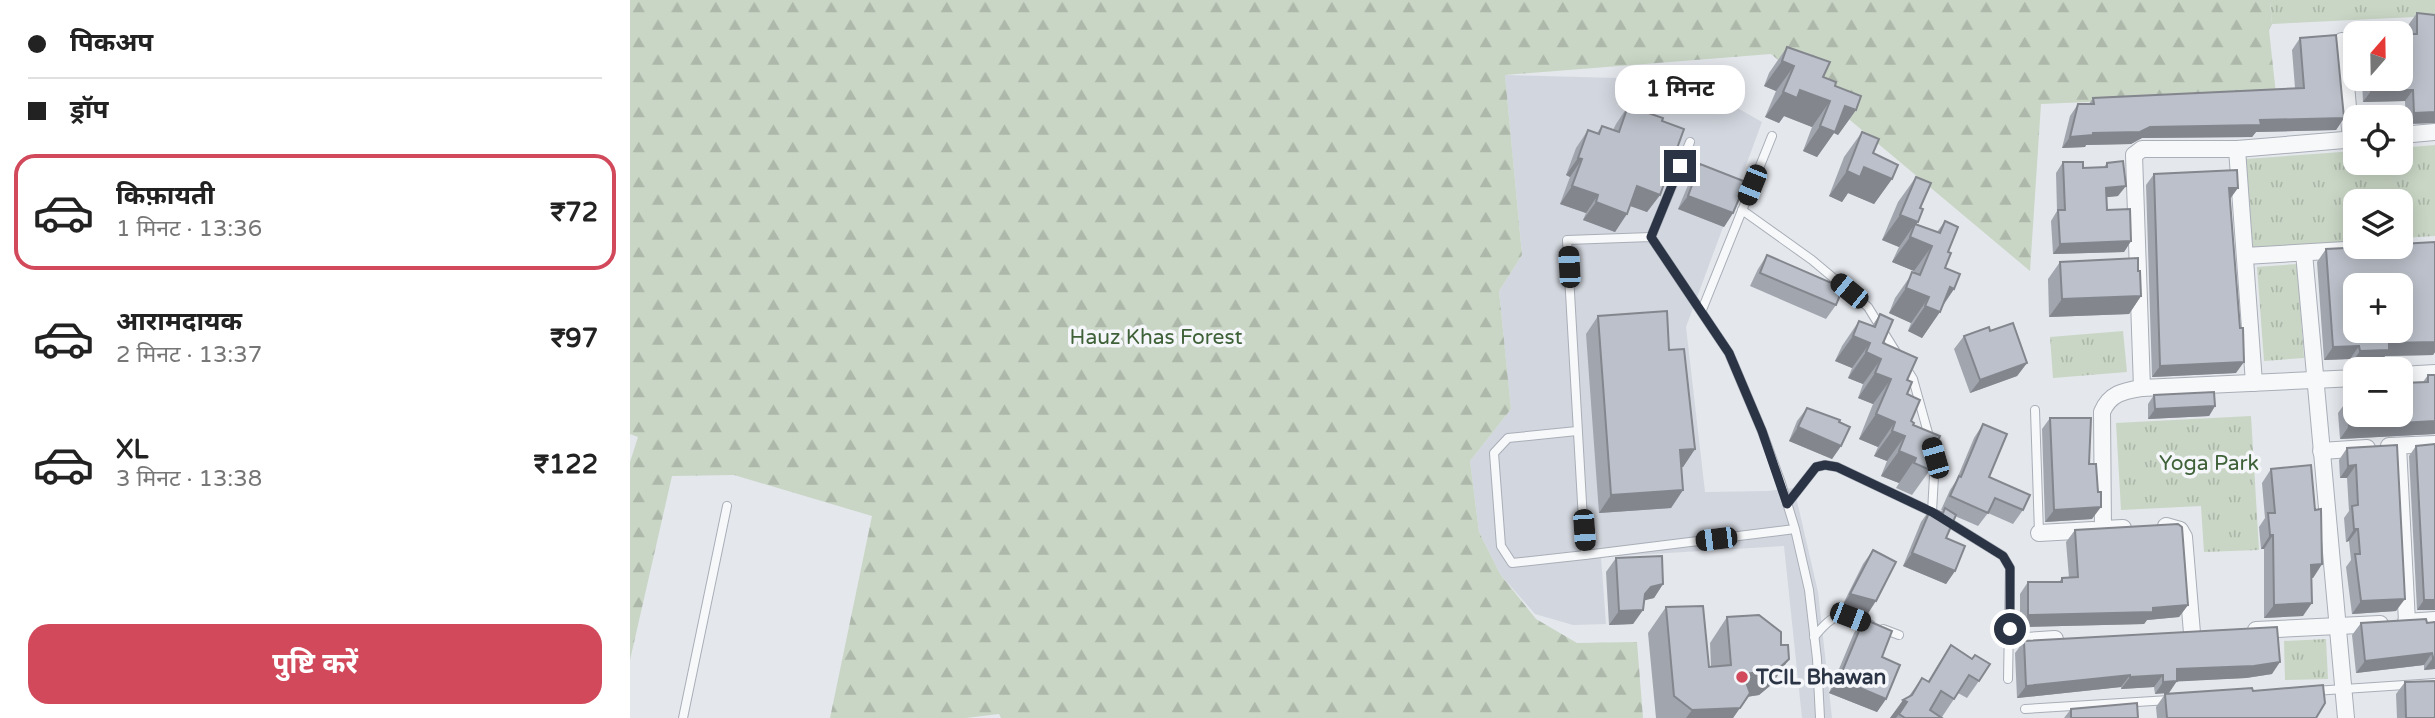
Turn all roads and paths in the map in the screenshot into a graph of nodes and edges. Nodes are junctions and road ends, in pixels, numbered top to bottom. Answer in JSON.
{"nodes":[{"id":1,"x":2342,"y":41,"type":"dead end"},
{"id":2,"x":2349,"y":105,"type":"edge"},
{"id":3,"x":2435,"y":132,"type":"edge"},
{"id":4,"x":2413,"y":134,"type":"edge"},
{"id":5,"x":1772,"y":136,"type":"dead end"},
{"id":6,"x":2343,"y":140,"type":"edge"},
{"id":7,"x":1690,"y":142,"type":"dead end"},
{"id":8,"x":2237,"y":149,"type":"junction"},
{"id":9,"x":1742,"y":210,"type":"junction"},
{"id":10,"x":1651,"y":237,"type":"junction"},
{"id":11,"x":2343,"y":250,"type":"edge"},
{"id":12,"x":2304,"y":253,"type":"junction"},
{"id":13,"x":2245,"y":256,"type":"junction"},
{"id":14,"x":1702,"y":310,"type":"junction"},
{"id":15,"x":2435,"y":373,"type":"edge"},
{"id":16,"x":2413,"y":374,"type":"edge"},
{"id":17,"x":2343,"y":379,"type":"edge"},
{"id":18,"x":2314,"y":381,"type":"junction"},
{"id":19,"x":2254,"y":383,"type":"junction"},
{"id":20,"x":2142,"y":387,"type":"junction"},
{"id":21,"x":2035,"y":410,"type":"dead end"},
{"id":22,"x":1577,"y":431,"type":"junction"},
{"id":23,"x":2435,"y":444,"type":"edge"},
{"id":24,"x":2398,"y":446,"type":"junction"},
{"id":25,"x":2320,"y":451,"type":"junction"},
{"id":26,"x":1787,"y":504,"type":"junction"},
{"id":27,"x":727,"y":506,"type":"dead end"},
{"id":28,"x":1932,"y":512,"type":"junction"},
{"id":29,"x":1795,"y":529,"type":"junction"},
{"id":30,"x":2102,"y":529,"type":"junction"},
{"id":31,"x":2039,"y":533,"type":"joint"},
{"id":32,"x":1585,"y":555,"type":"junction"},
{"id":33,"x":2435,"y":620,"type":"edge"},
{"id":34,"x":2407,"y":622,"type":"junction"},
{"id":35,"x":2337,"y":626,"type":"junction"},
{"id":36,"x":2245,"y":631,"type":"edge"},
{"id":37,"x":2192,"y":633,"type":"edge"},
{"id":38,"x":1899,"y":635,"type":"dead end"},
{"id":39,"x":1814,"y":637,"type":"junction"},
{"id":40,"x":2068,"y":639,"type":"edge"},
{"id":41,"x":2026,"y":640,"type":"edge"},
{"id":42,"x":2008,"y":679,"type":"dead end"},
{"id":43,"x":2435,"y":683,"type":"edge"},
{"id":44,"x":2343,"y":689,"type":"junction"},
{"id":45,"x":2302,"y":692,"type":"edge"},
{"id":46,"x":2177,"y":699,"type":"edge"},
{"id":47,"x":2025,"y":709,"type":"dead end"},
{"id":48,"x":683,"y":718,"type":"edge"},
{"id":49,"x":1820,"y":718,"type":"edge"},
{"id":50,"x":2346,"y":718,"type":"edge"}],
"edges":[{"from":1,"to":2,"type":"street"},
{"from":3,"to":4,"type":"street"},
{"from":5,"to":9,"type":"lane"},
{"from":6,"to":8,"type":"street"},
{"from":7,"to":10,"type":"lane"},
{"from":8,"to":13,"type":"street"},
{"from":8,"to":20,"type":"street"},
{"from":9,"to":14,"type":"lane"},
{"from":9,"to":28,"type":"lane"},
{"from":10,"to":14,"type":"lane"},
{"from":10,"to":22,"type":"lane"},
{"from":11,"to":12,"type":"street"},
{"from":12,"to":13,"type":"street"},
{"from":12,"to":18,"type":"street"},
{"from":13,"to":19,"type":"street"},
{"from":14,"to":26,"type":"lane"},
{"from":15,"to":16,"type":"street"},
{"from":17,"to":18,"type":"street"},
{"from":18,"to":19,"type":"street"},
{"from":18,"to":25,"type":"street"},
{"from":19,"to":20,"type":"street"},
{"from":20,"to":30,"type":"street"},
{"from":21,"to":31,"type":"lane"},
{"from":22,"to":32,"type":"lane"},
{"from":22,"to":32,"type":"lane"},
{"from":23,"to":24,"type":"street"},
{"from":24,"to":25,"type":"street"},
{"from":24,"to":34,"type":"street"},
{"from":25,"to":35,"type":"street"},
{"from":26,"to":28,"type":"lane"},
{"from":26,"to":29,"type":"lane"},
{"from":27,"to":48,"type":"lane"},
{"from":28,"to":42,"type":"lane"},
{"from":29,"to":32,"type":"lane"},
{"from":29,"to":39,"type":"lane"},
{"from":30,"to":31,"type":"street"},
{"from":30,"to":37,"type":"street"},
{"from":33,"to":34,"type":"street"},
{"from":34,"to":35,"type":"street"},
{"from":35,"to":36,"type":"street"},
{"from":35,"to":44,"type":"street"},
{"from":38,"to":39,"type":"lane"},
{"from":39,"to":49,"type":"lane"},
{"from":40,"to":41,"type":"street"},
{"from":43,"to":44,"type":"lane"},
{"from":44,"to":45,"type":"lane"},
{"from":44,"to":50,"type":"street"},
{"from":46,"to":47,"type":"lane"}]}
